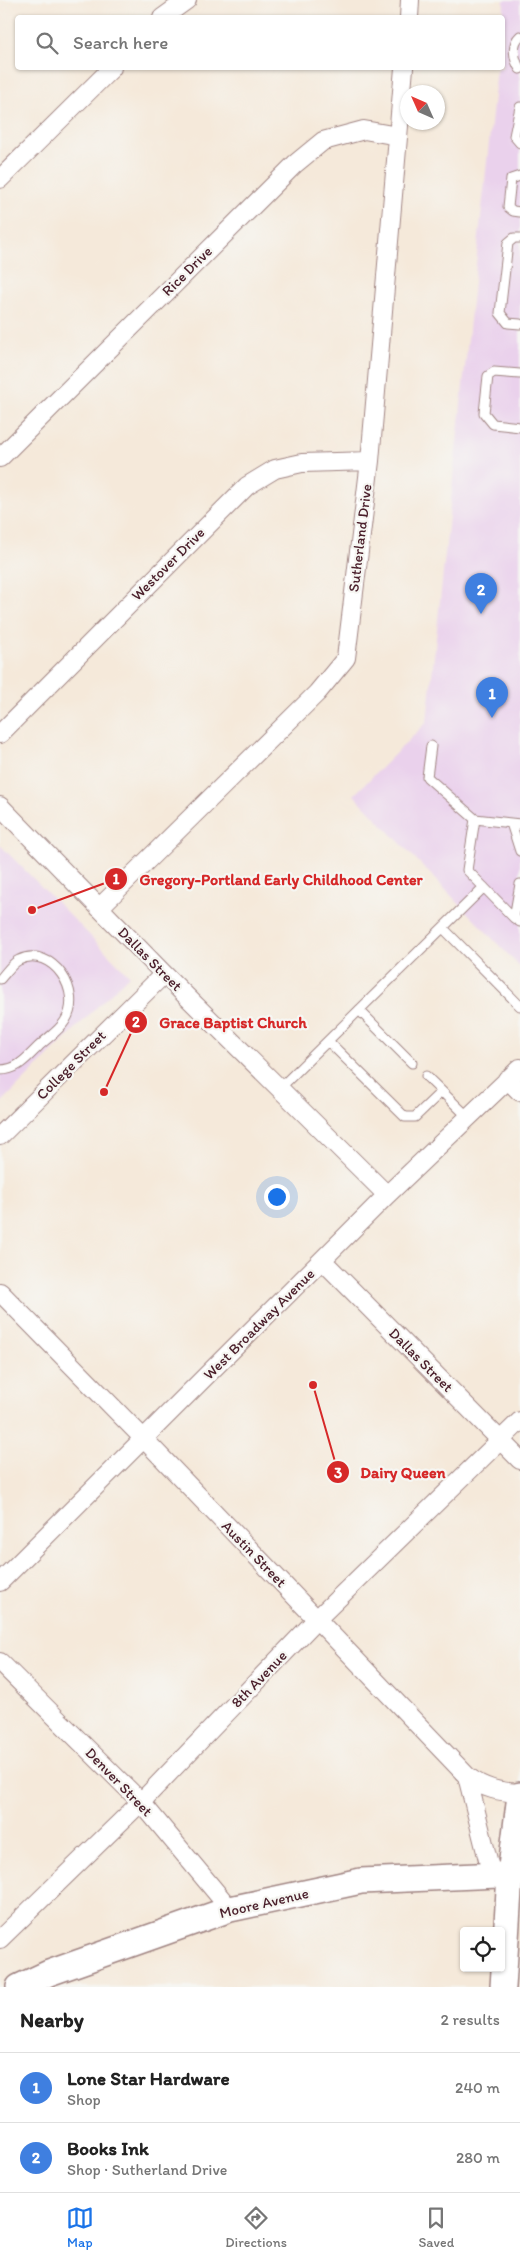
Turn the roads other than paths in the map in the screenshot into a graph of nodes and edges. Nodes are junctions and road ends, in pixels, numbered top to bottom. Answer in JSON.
{"nodes":[{"id":1,"x":187,"y":0,"type":"edge"},
{"id":2,"x":410,"y":0,"type":"edge"},
{"id":3,"x":166,"y":15,"type":"edge"},
{"id":4,"x":410,"y":15,"type":"edge"},
{"id":5,"x":519,"y":36,"type":"edge"},
{"id":6,"x":520,"y":69,"type":"edge"},
{"id":7,"x":110,"y":70,"type":"edge"},
{"id":8,"x":404,"y":70,"type":"edge"},
{"id":9,"x":520,"y":107,"type":"edge"},
{"id":10,"x":398,"y":136,"type":"junction"},
{"id":11,"x":520,"y":143,"type":"edge"},
{"id":12,"x":520,"y":176,"type":"edge"},
{"id":13,"x":0,"y":179,"type":"edge"},
{"id":14,"x":520,"y":212,"type":"edge"},
{"id":15,"x":520,"y":238,"type":"edge"},
{"id":16,"x":520,"y":324,"type":"edge"},
{"id":17,"x":520,"y":374,"type":"edge"},
{"id":18,"x":520,"y":427,"type":"edge"},
{"id":19,"x":0,"y":458,"type":"edge"},
{"id":20,"x":370,"y":461,"type":"junction"},
{"id":21,"x":0,"y":734,"type":"edge"},
{"id":22,"x":430,"y":746,"type":"dead end"},
{"id":23,"x":0,"y":806,"type":"edge"},
{"id":24,"x":475,"y":819,"type":"junction"},
{"id":25,"x":516,"y":823,"type":"edge"},
{"id":26,"x":520,"y":851,"type":"edge"},
{"id":27,"x":520,"y":884,"type":"edge"},
{"id":28,"x":484,"y":887,"type":"junction"},
{"id":29,"x":99,"y":908,"type":"junction"},
{"id":30,"x":517,"y":920,"type":"edge"},
{"id":31,"x":443,"y":928,"type":"junction"},
{"id":32,"x":164,"y":974,"type":"junction"},
{"id":33,"x":0,"y":979,"type":"edge"},
{"id":34,"x":520,"y":1006,"type":"edge"},
{"id":35,"x":359,"y":1010,"type":"junction"},
{"id":36,"x":328,"y":1041,"type":"junction"},
{"id":37,"x":412,"y":1063,"type":"dead end"},
{"id":38,"x":0,"y":1070,"type":"edge"},
{"id":39,"x":514,"y":1074,"type":"edge"},
{"id":40,"x":426,"y":1076,"type":"dead end"},
{"id":41,"x":279,"y":1089,"type":"junction"},
{"id":42,"x":441,"y":1092,"type":"junction"},
{"id":43,"x":520,"y":1092,"type":"edge"},
{"id":44,"x":468,"y":1118,"type":"junction"},
{"id":45,"x":0,"y":1136,"type":"edge"},
{"id":46,"x":386,"y":1195,"type":"junction"},
{"id":47,"x":322,"y":1260,"type":"junction"},
{"id":48,"x":0,"y":1292,"type":"edge"},
{"id":49,"x":520,"y":1421,"type":"edge"},
{"id":50,"x":144,"y":1439,"type":"junction"},
{"id":51,"x":500,"y":1439,"type":"junction"},
{"id":52,"x":520,"y":1460,"type":"edge"},
{"id":53,"x":0,"y":1582,"type":"edge"},
{"id":54,"x":317,"y":1619,"type":"junction"},
{"id":55,"x":0,"y":1662,"type":"edge"},
{"id":56,"x":468,"y":1776,"type":"junction"},
{"id":57,"x":520,"y":1799,"type":"edge"},
{"id":58,"x":141,"y":1802,"type":"junction"},
{"id":59,"x":507,"y":1875,"type":"edge"},
{"id":60,"x":230,"y":1909,"type":"junction"},
{"id":61,"x":514,"y":1920,"type":"edge"},
{"id":62,"x":0,"y":1939,"type":"edge"},
{"id":63,"x":53,"y":1980,"type":"edge"},
{"id":64,"x":19,"y":1987,"type":"edge"},
{"id":65,"x":503,"y":1987,"type":"edge"}],
"edges":[{"from":1,"to":3,"type":"street"},
{"from":2,"to":4,"type":"street"},
{"from":5,"to":6,"type":"lane"},
{"from":7,"to":13,"type":"street"},
{"from":8,"to":10,"type":"street","name":"Sutherland Drive"},
{"from":9,"to":11,"type":"lane"},
{"from":10,"to":19,"type":"street","name":"Rice Drive"},
{"from":10,"to":20,"type":"street","name":"Sutherland Drive"},
{"from":12,"to":14,"type":"lane"},
{"from":15,"to":16,"type":"lane"},
{"from":17,"to":18,"type":"lane"},
{"from":20,"to":21,"type":"street","name":"Westover Drive"},
{"from":20,"to":29,"type":"street","name":"Sutherland Drive"},
{"from":22,"to":24,"type":"lane"},
{"from":23,"to":29,"type":"street","name":"Dallas Street"},
{"from":24,"to":25,"type":"lane"},
{"from":24,"to":28,"type":"lane"},
{"from":25,"to":26,"type":"lane"},
{"from":27,"to":30,"type":"lane"},
{"from":28,"to":30,"type":"lane"},
{"from":28,"to":31,"type":"lane"},
{"from":29,"to":32,"type":"street","name":"Dallas Street"},
{"from":31,"to":34,"type":"lane"},
{"from":31,"to":35,"type":"lane"},
{"from":32,"to":41,"type":"street","name":"Dallas Street"},
{"from":32,"to":45,"type":"street","name":"College Street"},
{"from":33,"to":38,"type":"lane"},
{"from":35,"to":36,"type":"lane"},
{"from":35,"to":37,"type":"lane"},
{"from":36,"to":41,"type":"lane"},
{"from":36,"to":42,"type":"lane"},
{"from":39,"to":43,"type":"street"},
{"from":39,"to":44,"type":"street","name":"West Broadway Avenue"},
{"from":40,"to":42,"type":"lane"},
{"from":41,"to":46,"type":"street","name":"Dallas Street"},
{"from":42,"to":44,"type":"lane"},
{"from":44,"to":46,"type":"street","name":"West Broadway Avenue"},
{"from":46,"to":47,"type":"street","name":"West Broadway Avenue"},
{"from":47,"to":50,"type":"street","name":"West Broadway Avenue"},
{"from":47,"to":51,"type":"street","name":"Dallas Street"},
{"from":48,"to":50,"type":"street","name":"Austin Street"},
{"from":49,"to":51,"type":"street","name":"8th Avenue"},
{"from":50,"to":53,"type":"street","name":"West Broadway Avenue"},
{"from":50,"to":54,"type":"street","name":"Austin Street"},
{"from":51,"to":52,"type":"street","name":"Dallas Street"},
{"from":51,"to":54,"type":"street","name":"8th Avenue"},
{"from":54,"to":56,"type":"street","name":"Austin Street"},
{"from":54,"to":58,"type":"street","name":"8th Avenue"},
{"from":55,"to":58,"type":"street","name":"Denver Street"},
{"from":56,"to":57,"type":"street","name":"Austin Street"},
{"from":56,"to":59,"type":"street"},
{"from":57,"to":59,"type":"main road"},
{"from":58,"to":60,"type":"street","name":"Denver Street"},
{"from":58,"to":62,"type":"street","name":"8th Avenue"},
{"from":59,"to":60,"type":"main road","name":"Moore Avenue"},
{"from":59,"to":61,"type":"main road"},
{"from":60,"to":63,"type":"main road","name":"Moore Avenue"},
{"from":61,"to":65,"type":"main road"},
{"from":63,"to":64,"type":"main road","name":"Moore Avenue"}]}
